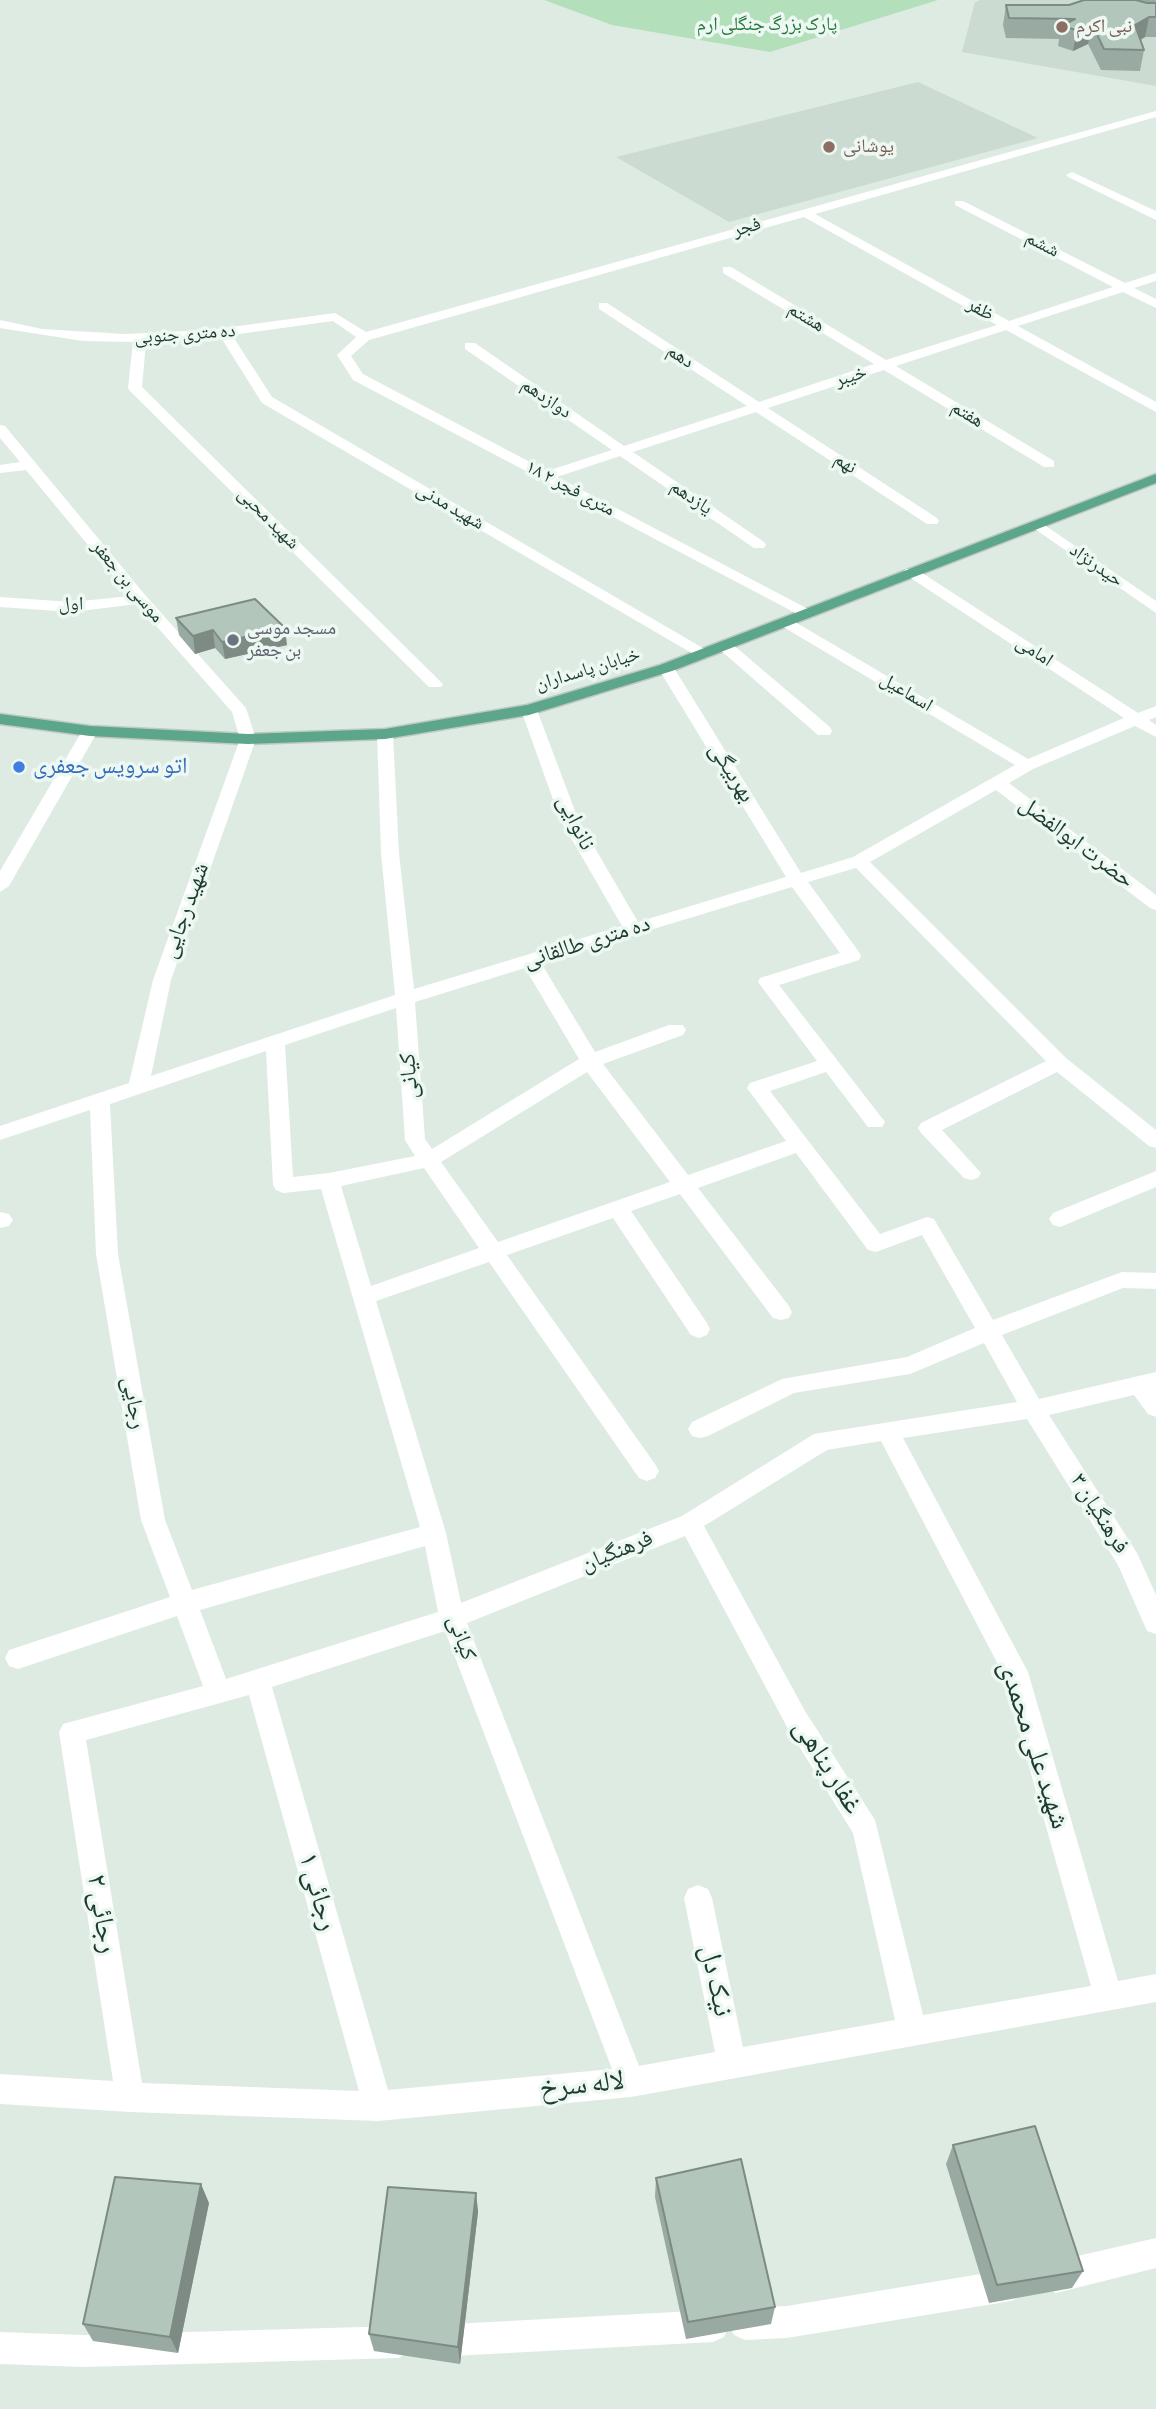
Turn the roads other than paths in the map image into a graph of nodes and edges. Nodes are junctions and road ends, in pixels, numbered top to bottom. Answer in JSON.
{"nodes":[{"id":1,"x":1156,"y":114,"type":"edge"},
{"id":2,"x":1072,"y":175,"type":"dead end"},
{"id":3,"x":959,"y":202,"type":"dead end"},
{"id":4,"x":804,"y":212,"type":"junction"},
{"id":5,"x":1156,"y":216,"type":"edge"},
{"id":6,"x":727,"y":270,"type":"dead end"},
{"id":7,"x":1156,"y":277,"type":"edge"},
{"id":8,"x":1125,"y":288,"type":"junction"},
{"id":9,"x":1156,"y":304,"type":"edge"},
{"id":10,"x":603,"y":306,"type":"dead end"},
{"id":11,"x":0,"y":324,"type":"edge"},
{"id":12,"x":1009,"y":326,"type":"junction"},
{"id":13,"x":224,"y":333,"type":"junction"},
{"id":14,"x":364,"y":337,"type":"junction"},
{"id":15,"x":140,"y":340,"type":"junction"},
{"id":16,"x":470,"y":346,"type":"dead end"},
{"id":17,"x":344,"y":355,"type":"joint"},
{"id":18,"x":885,"y":366,"type":"junction"},
{"id":19,"x":758,"y":407,"type":"junction"},
{"id":20,"x":1156,"y":408,"type":"edge"},
{"id":21,"x":0,"y":429,"type":"edge"},
{"id":22,"x":623,"y":451,"type":"junction"},
{"id":23,"x":1049,"y":464,"type":"dead end"},
{"id":24,"x":29,"y":465,"type":"junction"},
{"id":25,"x":0,"y":469,"type":"edge"},
{"id":26,"x":545,"y":476,"type":"junction"},
{"id":27,"x":1156,"y":479,"type":"edge"},
{"id":28,"x":932,"y":521,"type":"dead end"},
{"id":29,"x":1037,"y":524,"type":"junction"},
{"id":30,"x":759,"y":545,"type":"dead end"},
{"id":31,"x":911,"y":572,"type":"junction"},
{"id":32,"x":141,"y":600,"type":"junction"},
{"id":33,"x":0,"y":602,"type":"edge"},
{"id":34,"x":1156,"y":608,"type":"edge"},
{"id":35,"x":805,"y":613,"type":"junction"},
{"id":36,"x":785,"y":622,"type":"junction"},
{"id":37,"x":725,"y":646,"type":"junction"},
{"id":38,"x":702,"y":654,"type":"junction"},
{"id":39,"x":666,"y":668,"type":"junction"},
{"id":40,"x":435,"y":684,"type":"dead end"},
{"id":41,"x":529,"y":710,"type":"junction"},
{"id":42,"x":1156,"y":711,"type":"edge"},
{"id":43,"x":0,"y":719,"type":"edge"},
{"id":44,"x":1138,"y":719,"type":"junction"},
{"id":45,"x":90,"y":731,"type":"junction"},
{"id":46,"x":824,"y":731,"type":"dead end"},
{"id":47,"x":1156,"y":732,"type":"edge"},
{"id":48,"x":385,"y":734,"type":"junction"},
{"id":49,"x":248,"y":738,"type":"junction"},
{"id":50,"x":1027,"y":765,"type":"junction"},
{"id":51,"x":997,"y":782,"type":"junction"},
{"id":52,"x":859,"y":861,"type":"junction"},
{"id":53,"x":795,"y":878,"type":"junction"},
{"id":54,"x":0,"y":886,"type":"edge"},
{"id":55,"x":1156,"y":904,"type":"edge"},
{"id":56,"x":633,"y":929,"type":"junction"},
{"id":57,"x":530,"y":960,"type":"junction"},
{"id":58,"x":405,"y":998,"type":"junction"},
{"id":59,"x":676,"y":1030,"type":"dead end"},
{"id":60,"x":275,"y":1042,"type":"junction"},
{"id":61,"x":590,"y":1061,"type":"junction"},
{"id":62,"x":1059,"y":1063,"type":"junction"},
{"id":63,"x":828,"y":1064,"type":"junction"},
{"id":64,"x":138,"y":1088,"type":"junction"},
{"id":65,"x":100,"y":1101,"type":"junction"},
{"id":66,"x":875,"y":1122,"type":"dead end"},
{"id":67,"x":0,"y":1133,"type":"edge"},
{"id":68,"x":1156,"y":1141,"type":"edge"},
{"id":69,"x":800,"y":1144,"type":"junction"},
{"id":70,"x":429,"y":1160,"type":"junction"},
{"id":71,"x":971,"y":1173,"type":"dead end"},
{"id":72,"x":1156,"y":1179,"type":"edge"},
{"id":73,"x":329,"y":1181,"type":"junction"},
{"id":74,"x":684,"y":1184,"type":"junction"},
{"id":75,"x":618,"y":1208,"type":"junction"},
{"id":76,"x":1060,"y":1219,"type":"dead end"},
{"id":77,"x":493,"y":1252,"type":"junction"},
{"id":78,"x":1156,"y":1281,"type":"edge"},
{"id":79,"x":363,"y":1297,"type":"junction"},
{"id":80,"x":781,"y":1312,"type":"dead end"},
{"id":81,"x":699,"y":1329,"type":"dead end"},
{"id":82,"x":989,"y":1331,"type":"junction"},
{"id":83,"x":1148,"y":1383,"type":"edge"},
{"id":84,"x":1156,"y":1408,"type":"edge"},
{"id":85,"x":1032,"y":1409,"type":"junction"},
{"id":86,"x":700,"y":1429,"type":"dead end"},
{"id":87,"x":887,"y":1432,"type":"junction"},
{"id":88,"x":647,"y":1471,"type":"dead end"},
{"id":89,"x":690,"y":1523,"type":"junction"},
{"id":90,"x":434,"y":1533,"type":"junction"},
{"id":91,"x":185,"y":1603,"type":"junction"},
{"id":92,"x":452,"y":1618,"type":"junction"},
{"id":93,"x":1156,"y":1623,"type":"edge"},
{"id":94,"x":18,"y":1658,"type":"dead end"},
{"id":95,"x":257,"y":1679,"type":"junction"},
{"id":96,"x":219,"y":1693,"type":"junction"},
{"id":97,"x":72,"y":1732,"type":"joint"},
{"id":98,"x":698,"y":1899,"type":"dead end"},
{"id":99,"x":1156,"y":1988,"type":"edge"},
{"id":100,"x":1108,"y":1997,"type":"junction"},
{"id":101,"x":912,"y":2031,"type":"junction"},
{"id":102,"x":732,"y":2064,"type":"junction"},
{"id":103,"x":631,"y":2082,"type":"junction"},
{"id":104,"x":0,"y":2090,"type":"edge"},
{"id":105,"x":130,"y":2097,"type":"junction"},
{"id":106,"x":378,"y":2106,"type":"junction"},
{"id":107,"x":1156,"y":2253,"type":"edge"},
{"id":108,"x":0,"y":2348,"type":"edge"}],
"edges":[{"from":1,"to":4,"type":"street","name":"فجر"},
{"from":2,"to":5,"type":"street"},
{"from":3,"to":8,"type":"street","name":"ششم"},
{"from":4,"to":12,"type":"street","name":"ظفر"},
{"from":4,"to":14,"type":"street","name":"فجر"},
{"from":6,"to":18,"type":"street","name":"هشتم"},
{"from":7,"to":8,"type":"street","name":"خیبر"},
{"from":8,"to":9,"type":"street","name":"ششم"},
{"from":8,"to":12,"type":"street","name":"خیبر"},
{"from":10,"to":19,"type":"street","name":"دهم"},
{"from":11,"to":15,"type":"street","name":"ده متری جنوبی"},
{"from":12,"to":18,"type":"street","name":"خیبر"},
{"from":12,"to":20,"type":"street","name":"ظفر"},
{"from":13,"to":14,"type":"street","name":"ده متری جنوبی"},
{"from":13,"to":15,"type":"street","name":"ده متری جنوبی"},
{"from":13,"to":38,"type":"street","name":"شهید مدنی"},
{"from":14,"to":17,"type":"street","name":"فجر"},
{"from":15,"to":40,"type":"street","name":"شهید محبی"},
{"from":16,"to":22,"type":"street","name":"دوازدهم"},
{"from":17,"to":26,"type":"street","name":"۱۸ متری فجر ۲"},
{"from":18,"to":19,"type":"street","name":"خیبر"},
{"from":18,"to":23,"type":"street","name":"هفتم"},
{"from":19,"to":22,"type":"street","name":"خیبر"},
{"from":19,"to":28,"type":"street","name":"نهم"},
{"from":21,"to":24,"type":"street","name":"موسی بن جعفر"},
{"from":22,"to":26,"type":"street","name":"خیبر"},
{"from":22,"to":30,"type":"street","name":"یازدهم"},
{"from":24,"to":25,"type":"street"},
{"from":24,"to":32,"type":"street","name":"موسی بن جعفر"},
{"from":26,"to":35,"type":"street","name":"۱۸ متری فجر ۲"},
{"from":27,"to":29,"type":"main road","name":"خیابان پاسداران"},
{"from":29,"to":31,"type":"main road","name":"خیابان پاسداران"},
{"from":29,"to":34,"type":"street","name":"حیدرنژاد"},
{"from":31,"to":35,"type":"main road","name":"خیابان پاسداران"},
{"from":31,"to":44,"type":"street","name":"امامی"},
{"from":32,"to":33,"type":"street","name":"اول"},
{"from":32,"to":49,"type":"street","name":"موسی بن جعفر"},
{"from":35,"to":36,"type":"main road","name":"خیابان پاسداران"},
{"from":36,"to":37,"type":"main road","name":"خیابان پاسداران"},
{"from":36,"to":50,"type":"street","name":"اسماعیل"},
{"from":37,"to":38,"type":"main road","name":"خیابان پاسداران"},
{"from":37,"to":46,"type":"street"},
{"from":38,"to":39,"type":"main road","name":"خیابان پاسداران"},
{"from":39,"to":41,"type":"main road","name":"خیابان پاسداران"},
{"from":39,"to":53,"type":"street","name":"بهربیگی"},
{"from":41,"to":48,"type":"main road","name":"خیابان پاسداران"},
{"from":41,"to":56,"type":"street","name":"نانوایی"},
{"from":42,"to":44,"type":"street","name":"ده متری طالقانی"},
{"from":43,"to":45,"type":"main road","name":"خیابان پاسداران"},
{"from":44,"to":47,"type":"street","name":"امامی"},
{"from":44,"to":50,"type":"street","name":"ده متری طالقانی"},
{"from":45,"to":49,"type":"main road","name":"خیابان پاسداران"},
{"from":45,"to":54,"type":"street"},
{"from":48,"to":49,"type":"main road","name":"خیابان پاسداران"},
{"from":48,"to":58,"type":"street","name":"کیانی"},
{"from":49,"to":64,"type":"street","name":"شهید رجایی"},
{"from":50,"to":51,"type":"street","name":"ده متری طالقانی"},
{"from":51,"to":52,"type":"street","name":"ده متری طالقانی"},
{"from":51,"to":55,"type":"street","name":"حضرت ابوالفضل"},
{"from":52,"to":53,"type":"street","name":"ده متری طالقانی"},
{"from":52,"to":62,"type":"street"},
{"from":53,"to":56,"type":"street","name":"ده متری طالقانی"},
{"from":53,"to":63,"type":"street","name":"بهربیگی"},
{"from":56,"to":57,"type":"street","name":"ده متری طالقانی"},
{"from":57,"to":58,"type":"street","name":"ده متری طالقانی"},
{"from":57,"to":61,"type":"street"},
{"from":58,"to":60,"type":"street","name":"ده متری طالقانی"},
{"from":58,"to":70,"type":"street","name":"کیانی"},
{"from":59,"to":61,"type":"street"},
{"from":60,"to":64,"type":"street","name":"ده متری طالقانی"},
{"from":60,"to":73,"type":"street"},
{"from":61,"to":70,"type":"street"},
{"from":61,"to":74,"type":"street"},
{"from":62,"to":68,"type":"street"},
{"from":62,"to":71,"type":"street"},
{"from":63,"to":66,"type":"street"},
{"from":63,"to":69,"type":"street"},
{"from":64,"to":65,"type":"street","name":"ده متری طالقانی"},
{"from":65,"to":67,"type":"street","name":"ده متری طالقانی"},
{"from":65,"to":91,"type":"street","name":"رجایی"},
{"from":69,"to":74,"type":"street"},
{"from":69,"to":82,"type":"street","name":"فرهنگیان ۳"},
{"from":70,"to":73,"type":"street"},
{"from":70,"to":77,"type":"street","name":"کیانی"},
{"from":72,"to":76,"type":"street"},
{"from":73,"to":79,"type":"street","name":"کیانی"},
{"from":74,"to":75,"type":"street"},
{"from":74,"to":80,"type":"street"},
{"from":75,"to":77,"type":"street"},
{"from":75,"to":81,"type":"street"},
{"from":77,"to":79,"type":"street"},
{"from":77,"to":88,"type":"street","name":"کیانی"},
{"from":78,"to":82,"type":"street"},
{"from":79,"to":90,"type":"street","name":"کیانی"},
{"from":82,"to":85,"type":"street","name":"فرهنگیان ۳"},
{"from":82,"to":86,"type":"street"},
{"from":83,"to":84,"type":"street"},
{"from":83,"to":85,"type":"street","name":"فرهنگیان"},
{"from":85,"to":87,"type":"street","name":"فرهنگیان"},
{"from":85,"to":93,"type":"street","name":"فرهنگیان ۳"},
{"from":87,"to":89,"type":"street","name":"فرهنگیان"},
{"from":87,"to":100,"type":"street","name":"شهید علی محمدی"},
{"from":89,"to":92,"type":"street","name":"فرهنگیان"},
{"from":89,"to":101,"type":"street","name":"غفار پناهی"},
{"from":90,"to":91,"type":"street"},
{"from":90,"to":92,"type":"street","name":"کیانی"},
{"from":91,"to":94,"type":"street"},
{"from":91,"to":96,"type":"street","name":"رجایی"},
{"from":92,"to":95,"type":"street","name":"فرهنگیان"},
{"from":92,"to":103,"type":"street","name":"کیانی"},
{"from":95,"to":96,"type":"street","name":"فرهنگیان"},
{"from":95,"to":106,"type":"street","name":"رجائی ۱"},
{"from":96,"to":97,"type":"street","name":"فرهنگیان"},
{"from":97,"to":105,"type":"street","name":"رجائی ۲"},
{"from":98,"to":102,"type":"street","name":"نیک دل"},
{"from":99,"to":100,"type":"street","name":"لاله سرخ"},
{"from":100,"to":101,"type":"street","name":"لاله سرخ"},
{"from":101,"to":102,"type":"street","name":"لاله سرخ"},
{"from":102,"to":103,"type":"street","name":"لاله سرخ"},
{"from":103,"to":106,"type":"street","name":"لاله سرخ"},
{"from":104,"to":105,"type":"street","name":"لاله سرخ"},
{"from":105,"to":106,"type":"street","name":"لاله سرخ"},
{"from":107,"to":108,"type":"street"}]}
